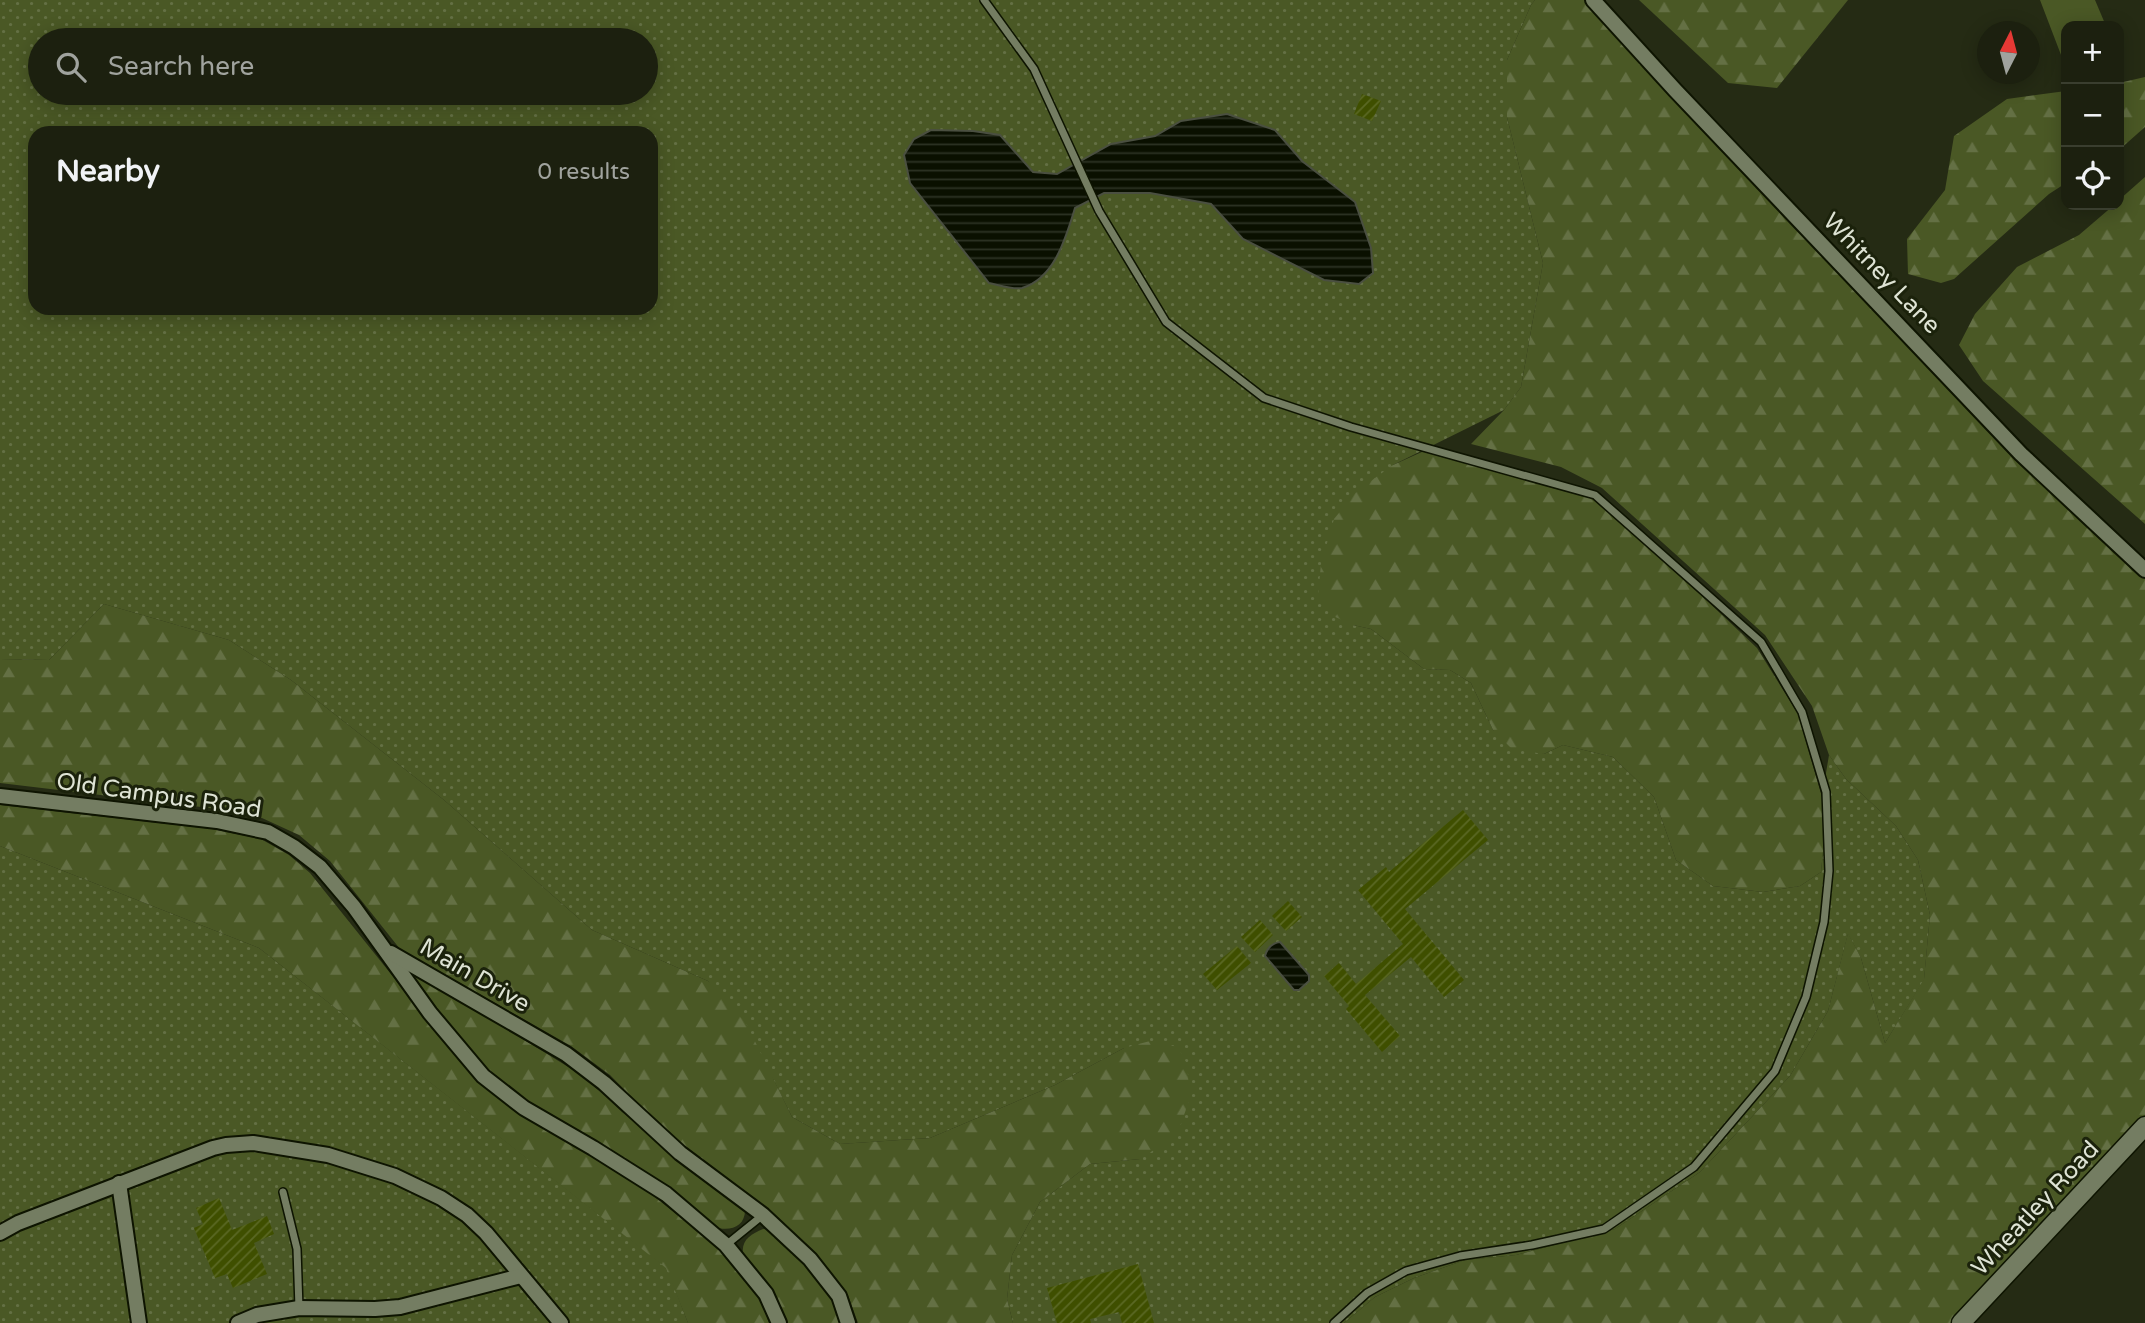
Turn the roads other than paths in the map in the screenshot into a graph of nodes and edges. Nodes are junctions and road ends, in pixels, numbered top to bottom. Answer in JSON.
{"nodes":[{"id":1,"x":984,"y":0,"type":"edge"},
{"id":2,"x":1592,"y":0,"type":"edge"},
{"id":3,"x":2145,"y":570,"type":"edge"},
{"id":4,"x":0,"y":796,"type":"edge"},
{"id":5,"x":387,"y":951,"type":"junction"},
{"id":6,"x":2145,"y":1125,"type":"edge"},
{"id":7,"x":119,"y":1183,"type":"junction"},
{"id":8,"x":283,"y":1192,"type":"dead end"},
{"id":9,"x":763,"y":1215,"type":"junction"},
{"id":10,"x":0,"y":1233,"type":"edge"},
{"id":11,"x":726,"y":1245,"type":"junction"},
{"id":12,"x":521,"y":1276,"type":"junction"},
{"id":13,"x":299,"y":1308,"type":"junction"},
{"id":14,"x":139,"y":1323,"type":"edge"},
{"id":15,"x":238,"y":1323,"type":"edge"},
{"id":16,"x":561,"y":1323,"type":"edge"},
{"id":17,"x":779,"y":1323,"type":"edge"},
{"id":18,"x":848,"y":1323,"type":"edge"},
{"id":19,"x":1334,"y":1323,"type":"edge"},
{"id":20,"x":1961,"y":1323,"type":"edge"}],
"edges":[{"from":1,"to":19,"type":"lane"},
{"from":2,"to":3,"type":"street","name":"Whitney Lane"},
{"from":4,"to":5,"type":"street","name":"Old Campus Road"},
{"from":5,"to":9,"type":"street","name":"Main Drive"},
{"from":5,"to":11,"type":"street","name":"Main Drive"},
{"from":6,"to":20,"type":"main road","name":"Wheatley Road"},
{"from":7,"to":10,"type":"street"},
{"from":7,"to":12,"type":"street"},
{"from":7,"to":14,"type":"street"},
{"from":8,"to":13,"type":"lane"},
{"from":9,"to":11,"type":"lane"},
{"from":9,"to":18,"type":"street","name":"Main Drive"},
{"from":11,"to":17,"type":"street","name":"Main Drive"},
{"from":12,"to":13,"type":"street"},
{"from":12,"to":16,"type":"street"},
{"from":13,"to":15,"type":"street"}]}
